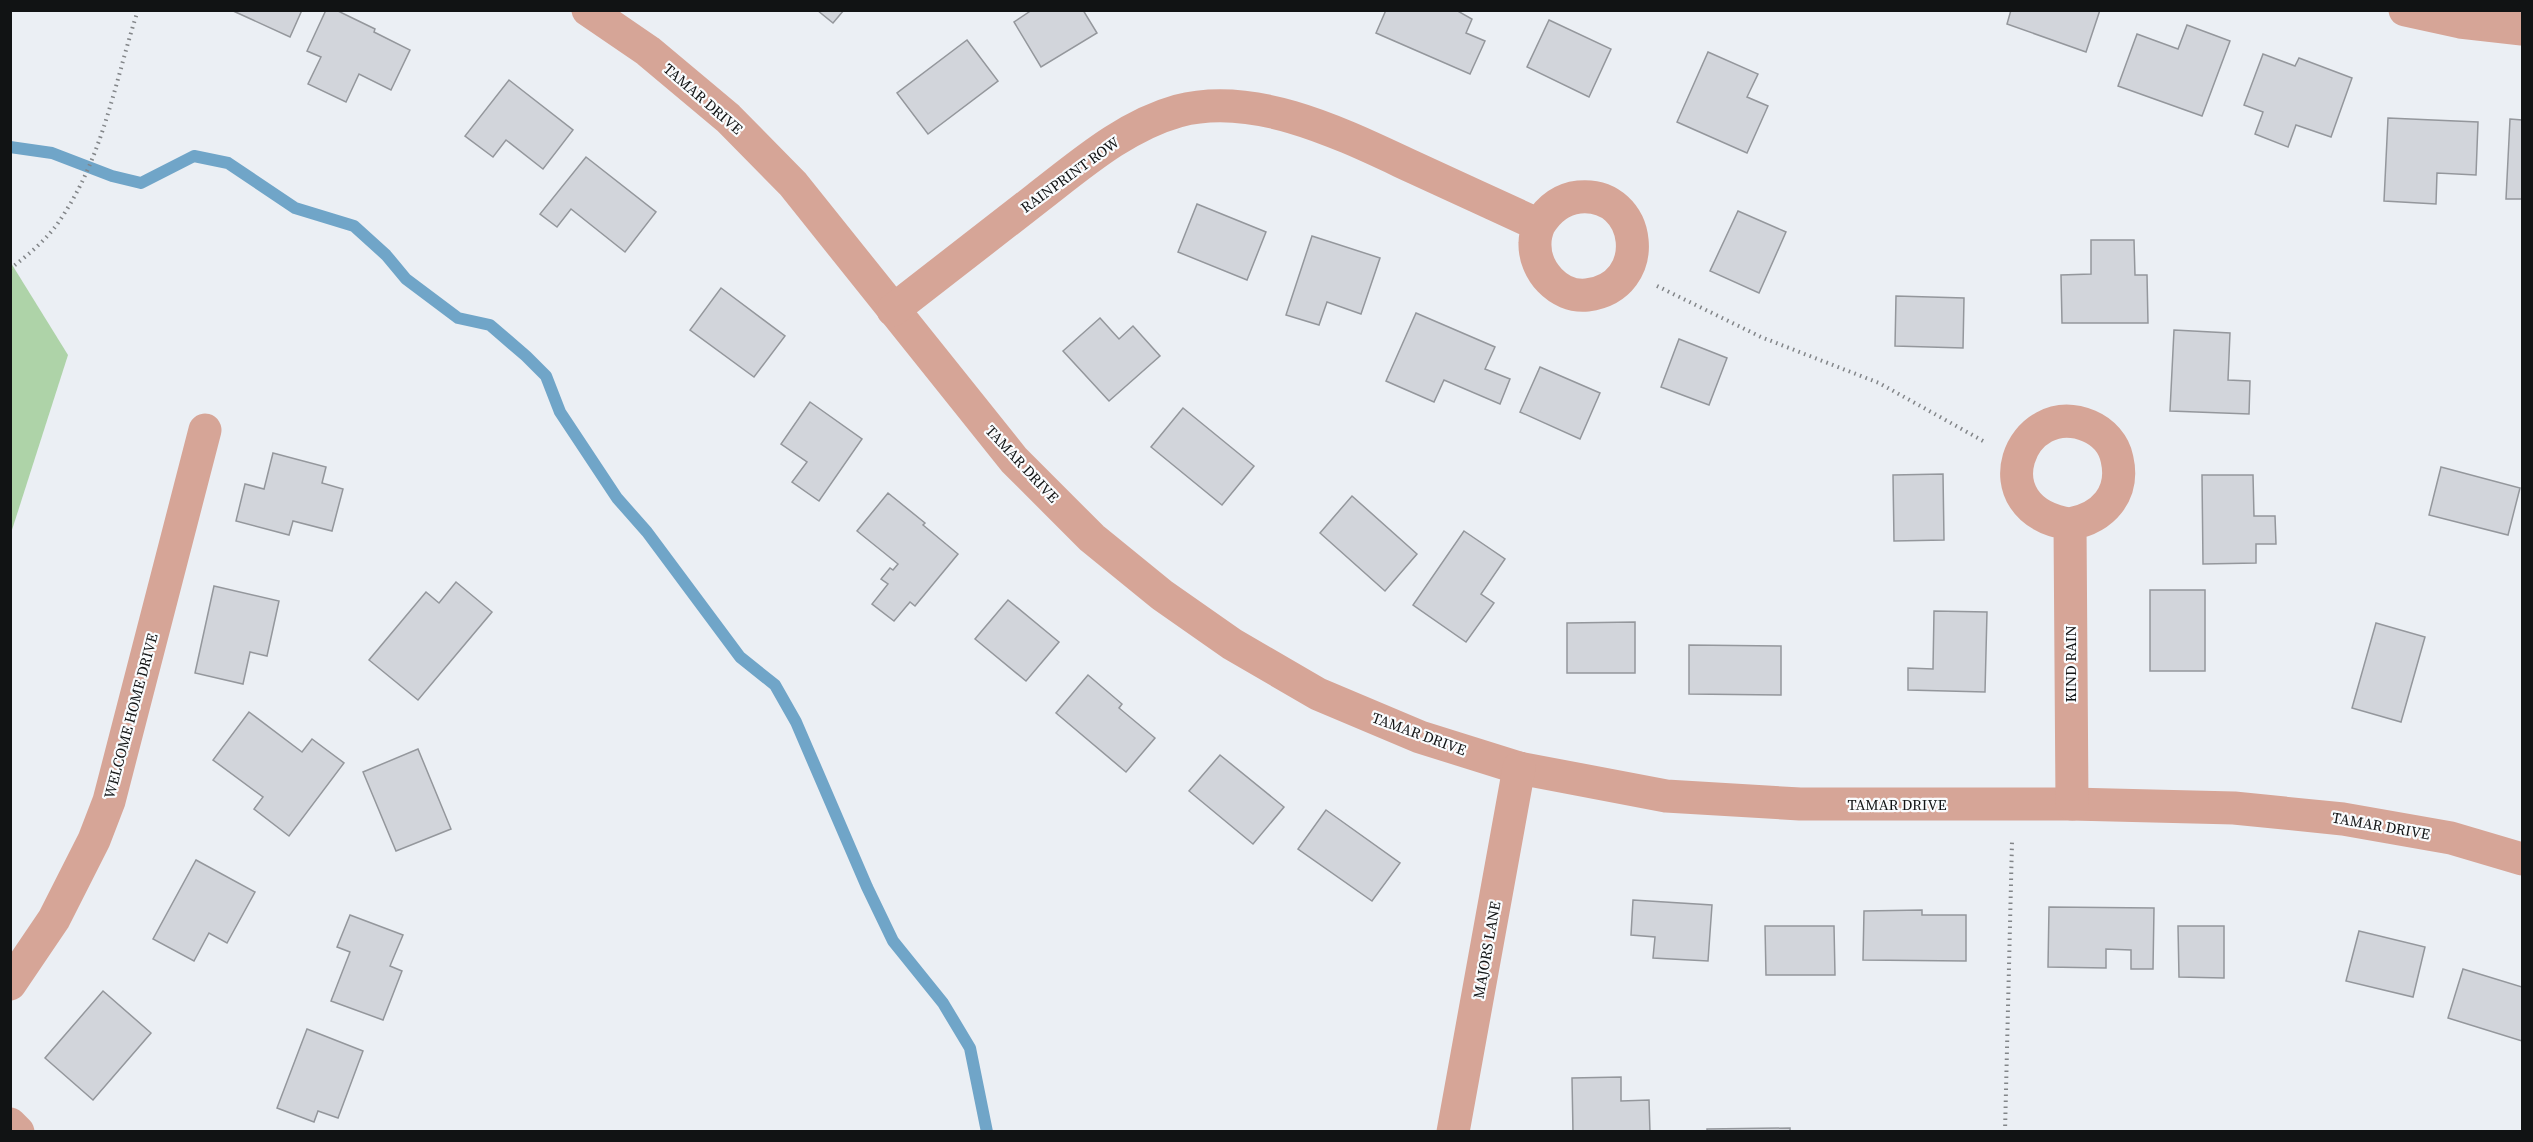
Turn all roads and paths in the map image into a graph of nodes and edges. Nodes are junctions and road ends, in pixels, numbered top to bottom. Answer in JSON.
{"nodes":[{"id":1,"x":138,"y":10,"type":"edge"},
{"id":2,"x":588,"y":10,"type":"edge"},
{"id":3,"x":2405,"y":10,"type":"edge"},
{"id":4,"x":2523,"y":29,"type":"edge"},
{"id":5,"x":1539,"y":225,"type":"junction"},
{"id":6,"x":1629,"y":266,"type":"junction"},
{"id":7,"x":10,"y":269,"type":"edge"},
{"id":8,"x":893,"y":310,"type":"junction"},
{"id":9,"x":205,"y":430,"type":"dead end"},
{"id":10,"x":2019,"y":456,"type":"junction"},
{"id":11,"x":2070,"y":524,"type":"junction"},
{"id":12,"x":1519,"y":768,"type":"junction"},
{"id":13,"x":2072,"y":804,"type":"junction"},
{"id":14,"x":2013,"y":805,"type":"junction"},
{"id":15,"x":2523,"y":859,"type":"edge"},
{"id":16,"x":10,"y":984,"type":"edge"},
{"id":17,"x":10,"y":1125,"type":"edge"},
{"id":18,"x":18,"y":1131,"type":"edge"},
{"id":19,"x":1453,"y":1131,"type":"edge"},
{"id":20,"x":2005,"y":1131,"type":"edge"}],
"edges":[{"from":1,"to":7,"type":"path"},
{"from":2,"to":8,"type":"street","name":"TAMAR DRIVE"},
{"from":3,"to":4,"type":"street"},
{"from":5,"to":6,"type":"street"},
{"from":5,"to":6,"type":"street"},
{"from":5,"to":8,"type":"street","name":"RAINPRINT ROW"},
{"from":6,"to":10,"type":"path"},
{"from":8,"to":12,"type":"street","name":"TAMAR DRIVE"},
{"from":9,"to":16,"type":"street","name":"WELCOME HOME DRIVE"},
{"from":10,"to":11,"type":"street"},
{"from":10,"to":11,"type":"street"},
{"from":11,"to":13,"type":"street","name":"KIND RAIN"},
{"from":12,"to":14,"type":"street","name":"TAMAR DRIVE"},
{"from":12,"to":19,"type":"street","name":"MAJORS LANE"},
{"from":13,"to":14,"type":"street","name":"TAMAR DRIVE"},
{"from":13,"to":15,"type":"street","name":"TAMAR DRIVE"},
{"from":14,"to":20,"type":"path"},
{"from":17,"to":18,"type":"street"}]}
